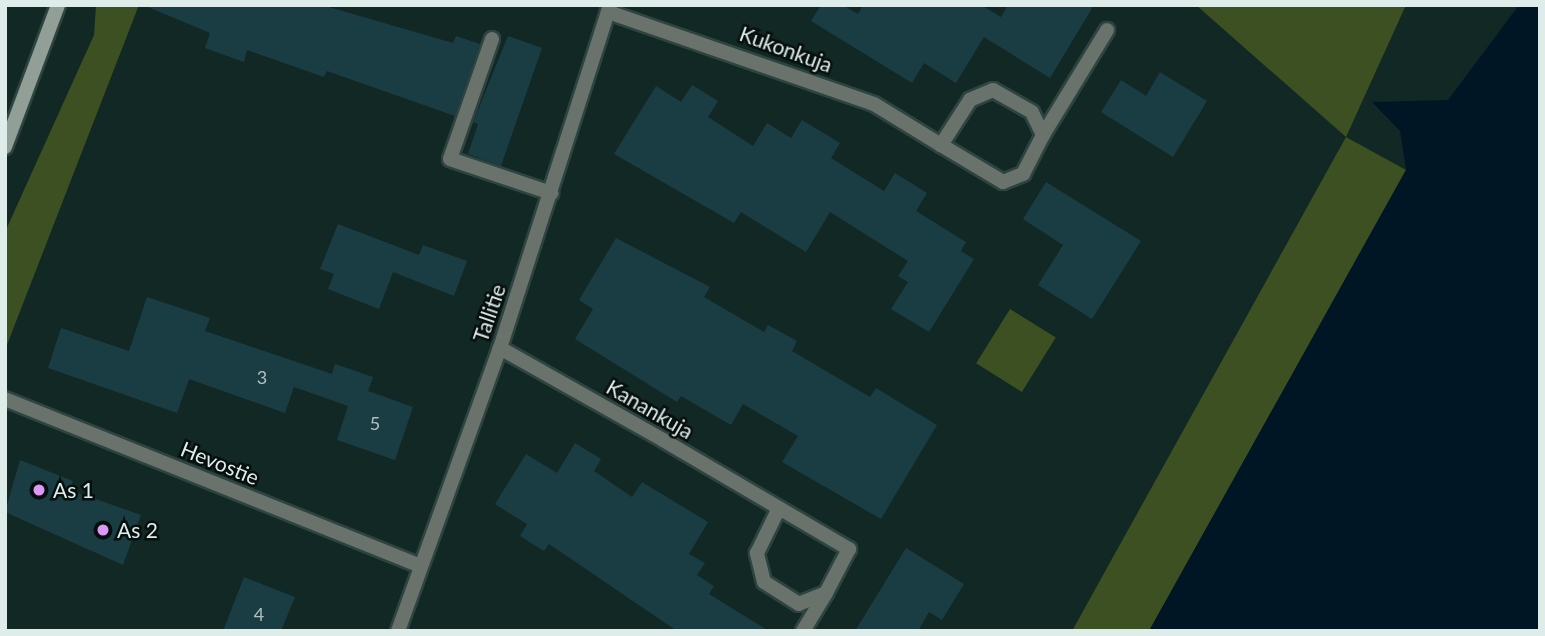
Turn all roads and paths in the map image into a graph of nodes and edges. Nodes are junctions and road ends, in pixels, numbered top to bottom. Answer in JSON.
{"nodes":[{"id":1,"x":58,"y":5,"type":"edge"},
{"id":2,"x":609,"y":9,"type":"edge"},
{"id":3,"x":1107,"y":30,"type":"dead end"},
{"id":4,"x":492,"y":39,"type":"dead end"},
{"id":5,"x":1043,"y":135,"type":"junction"},
{"id":6,"x":941,"y":145,"type":"junction"},
{"id":7,"x":5,"y":147,"type":"edge"},
{"id":8,"x":551,"y":193,"type":"junction"},
{"id":9,"x":500,"y":348,"type":"junction"},
{"id":10,"x":5,"y":399,"type":"edge"},
{"id":11,"x":779,"y":509,"type":"junction"},
{"id":12,"x":420,"y":566,"type":"junction"},
{"id":13,"x":825,"y":593,"type":"junction"},
{"id":14,"x":398,"y":631,"type":"edge"},
{"id":15,"x":803,"y":631,"type":"edge"}],
"edges":[{"from":1,"to":7,"type":"main road"},
{"from":2,"to":6,"type":"street","name":"Kukonkuja"},
{"from":2,"to":8,"type":"street","name":"Tallitie"},
{"from":3,"to":5,"type":"street"},
{"from":4,"to":8,"type":"street"},
{"from":5,"to":6,"type":"street","name":"Kukonkuja"},
{"from":5,"to":6,"type":"street"},
{"from":8,"to":9,"type":"street","name":"Tallitie"},
{"from":9,"to":11,"type":"street","name":"Kanankuja"},
{"from":9,"to":12,"type":"street","name":"Tallitie"},
{"from":10,"to":12,"type":"street","name":"Hevostie"},
{"from":11,"to":13,"type":"street","name":"Kanankuja"},
{"from":11,"to":13,"type":"street"},
{"from":12,"to":14,"type":"street","name":"Tallitie"},
{"from":13,"to":15,"type":"street"}]}
